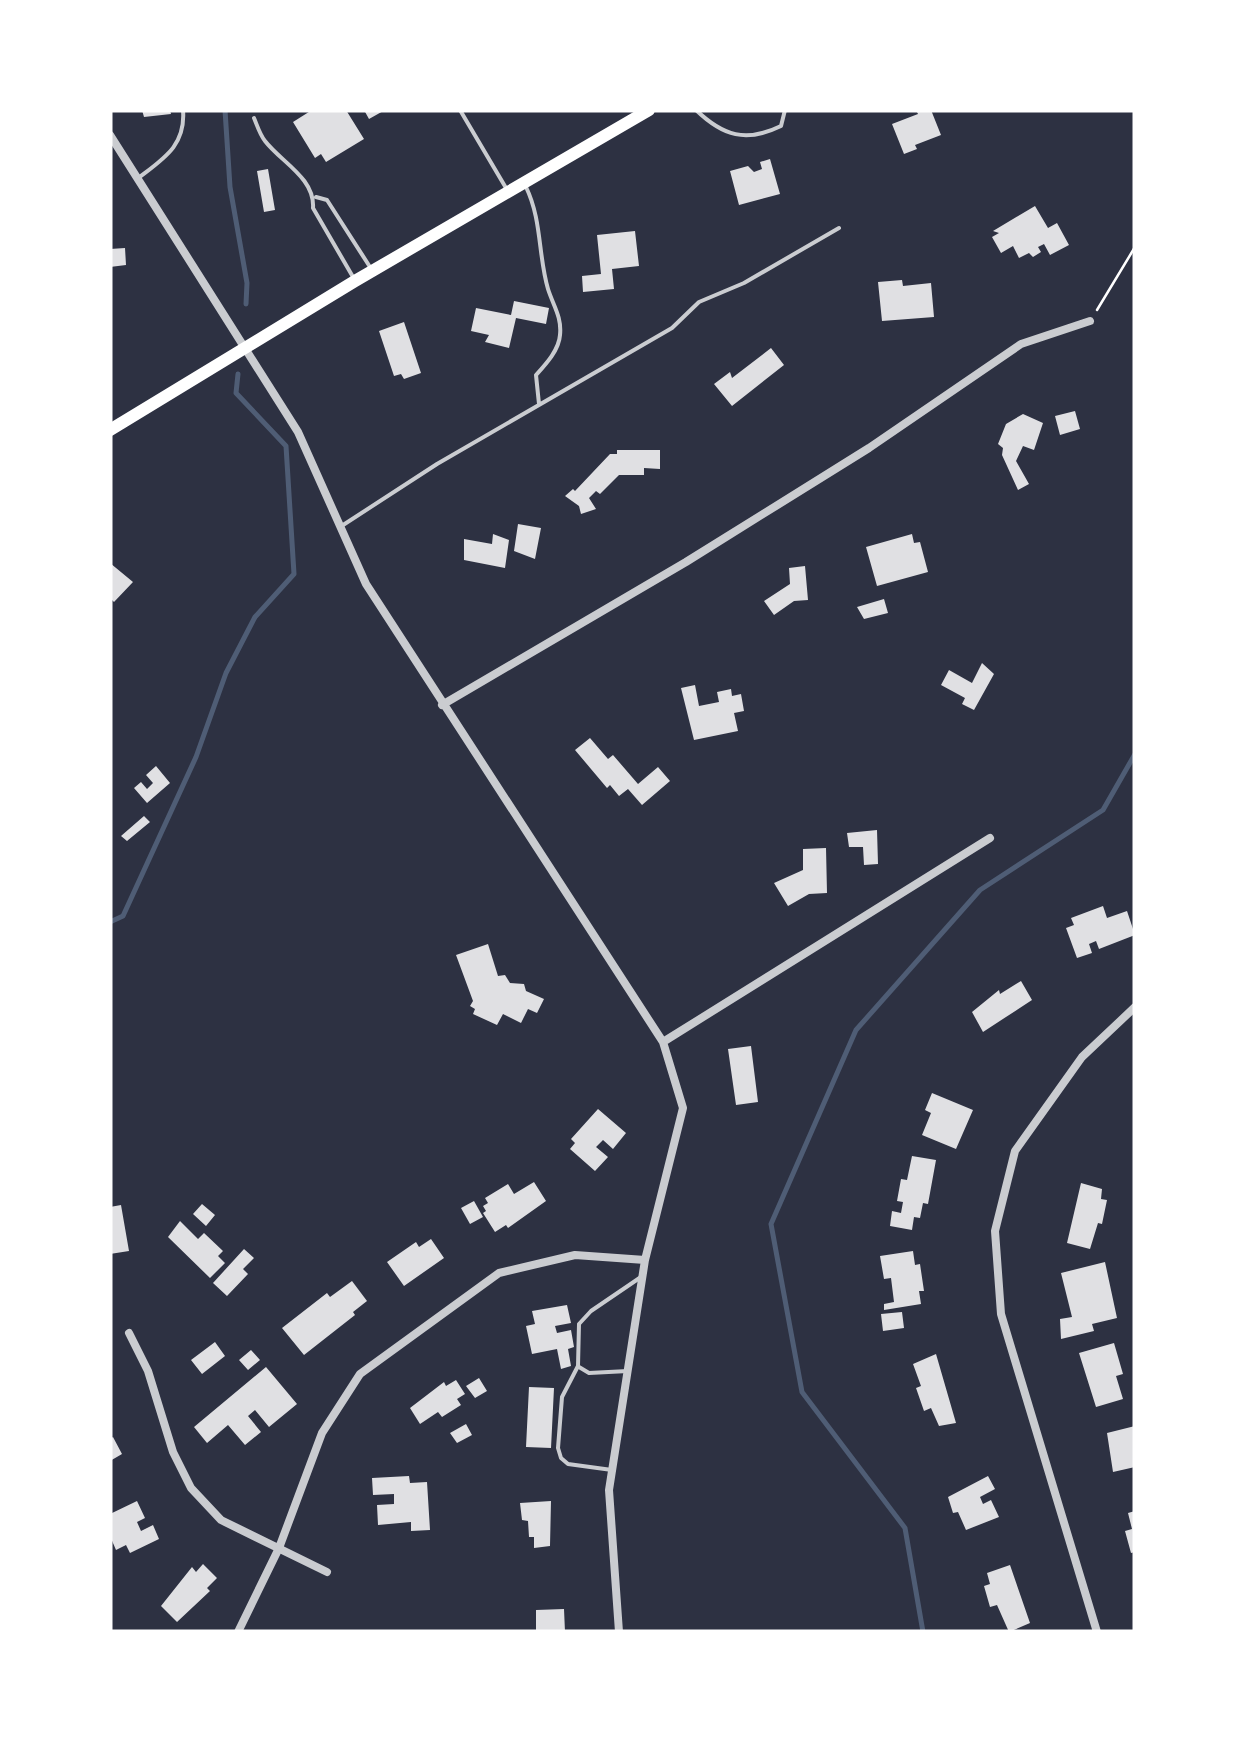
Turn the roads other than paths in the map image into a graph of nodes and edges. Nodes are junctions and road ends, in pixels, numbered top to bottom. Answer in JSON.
{"nodes":[{"id":1,"x":183,"y":110,"type":"edge"},
{"id":2,"x":460,"y":110,"type":"edge"},
{"id":3,"x":649,"y":110,"type":"edge"},
{"id":4,"x":696,"y":110,"type":"edge"},
{"id":5,"x":785,"y":110,"type":"edge"},
{"id":6,"x":254,"y":118,"type":"dead end"},
{"id":7,"x":110,"y":134,"type":"edge"},
{"id":8,"x":137,"y":178,"type":"junction"},
{"id":9,"x":524,"y":183,"type":"junction"},
{"id":10,"x":508,"y":192,"type":"junction"},
{"id":11,"x":314,"y":197,"type":"junction"},
{"id":12,"x":839,"y":228,"type":"dead end"},
{"id":13,"x":373,"y":271,"type":"junction"},
{"id":14,"x":355,"y":281,"type":"junction"},
{"id":15,"x":1090,"y":321,"type":"road end"},
{"id":16,"x":243,"y":348,"type":"junction"},
{"id":17,"x":539,"y":407,"type":"junction"},
{"id":18,"x":110,"y":430,"type":"edge"},
{"id":19,"x":340,"y":527,"type":"junction"},
{"id":20,"x":442,"y":705,"type":"junction"},
{"id":21,"x":990,"y":838,"type":"dead end"},
{"id":22,"x":1135,"y":1007,"type":"edge"},
{"id":23,"x":663,"y":1042,"type":"junction"},
{"id":24,"x":645,"y":1260,"type":"junction"},
{"id":25,"x":642,"y":1276,"type":"junction"},
{"id":26,"x":130,"y":1334,"type":"dead end"},
{"id":27,"x":578,"y":1366,"type":"junction"},
{"id":28,"x":628,"y":1370,"type":"junction"},
{"id":29,"x":612,"y":1470,"type":"junction"},
{"id":30,"x":279,"y":1548,"type":"junction"},
{"id":31,"x":327,"y":1572,"type":"dead end"},
{"id":32,"x":238,"y":1632,"type":"edge"},
{"id":33,"x":620,"y":1632,"type":"edge"},
{"id":34,"x":1097,"y":1632,"type":"edge"}],
"edges":[{"from":1,"to":8,"type":"lane"},
{"from":2,"to":10,"type":"lane"},
{"from":3,"to":9,"type":"main road"},
{"from":4,"to":5,"type":"lane"},
{"from":6,"to":11,"type":"lane"},
{"from":7,"to":8,"type":"street"},
{"from":8,"to":16,"type":"street"},
{"from":9,"to":10,"type":"main road"},
{"from":9,"to":17,"type":"lane"},
{"from":10,"to":13,"type":"main road"},
{"from":11,"to":13,"type":"lane"},
{"from":11,"to":14,"type":"lane"},
{"from":12,"to":17,"type":"lane"},
{"from":13,"to":14,"type":"main road"},
{"from":14,"to":16,"type":"main road"},
{"from":15,"to":20,"type":"street"},
{"from":16,"to":18,"type":"main road"},
{"from":16,"to":19,"type":"street"},
{"from":17,"to":19,"type":"lane"},
{"from":19,"to":20,"type":"street"},
{"from":20,"to":23,"type":"street"},
{"from":21,"to":23,"type":"street"},
{"from":22,"to":34,"type":"street"},
{"from":23,"to":24,"type":"street"},
{"from":24,"to":25,"type":"street"},
{"from":24,"to":30,"type":"street"},
{"from":25,"to":27,"type":"lane"},
{"from":25,"to":28,"type":"street"},
{"from":26,"to":30,"type":"street"},
{"from":27,"to":28,"type":"lane"},
{"from":27,"to":29,"type":"lane"},
{"from":28,"to":29,"type":"street"},
{"from":29,"to":33,"type":"street"},
{"from":30,"to":31,"type":"street"},
{"from":30,"to":32,"type":"street"}]}
